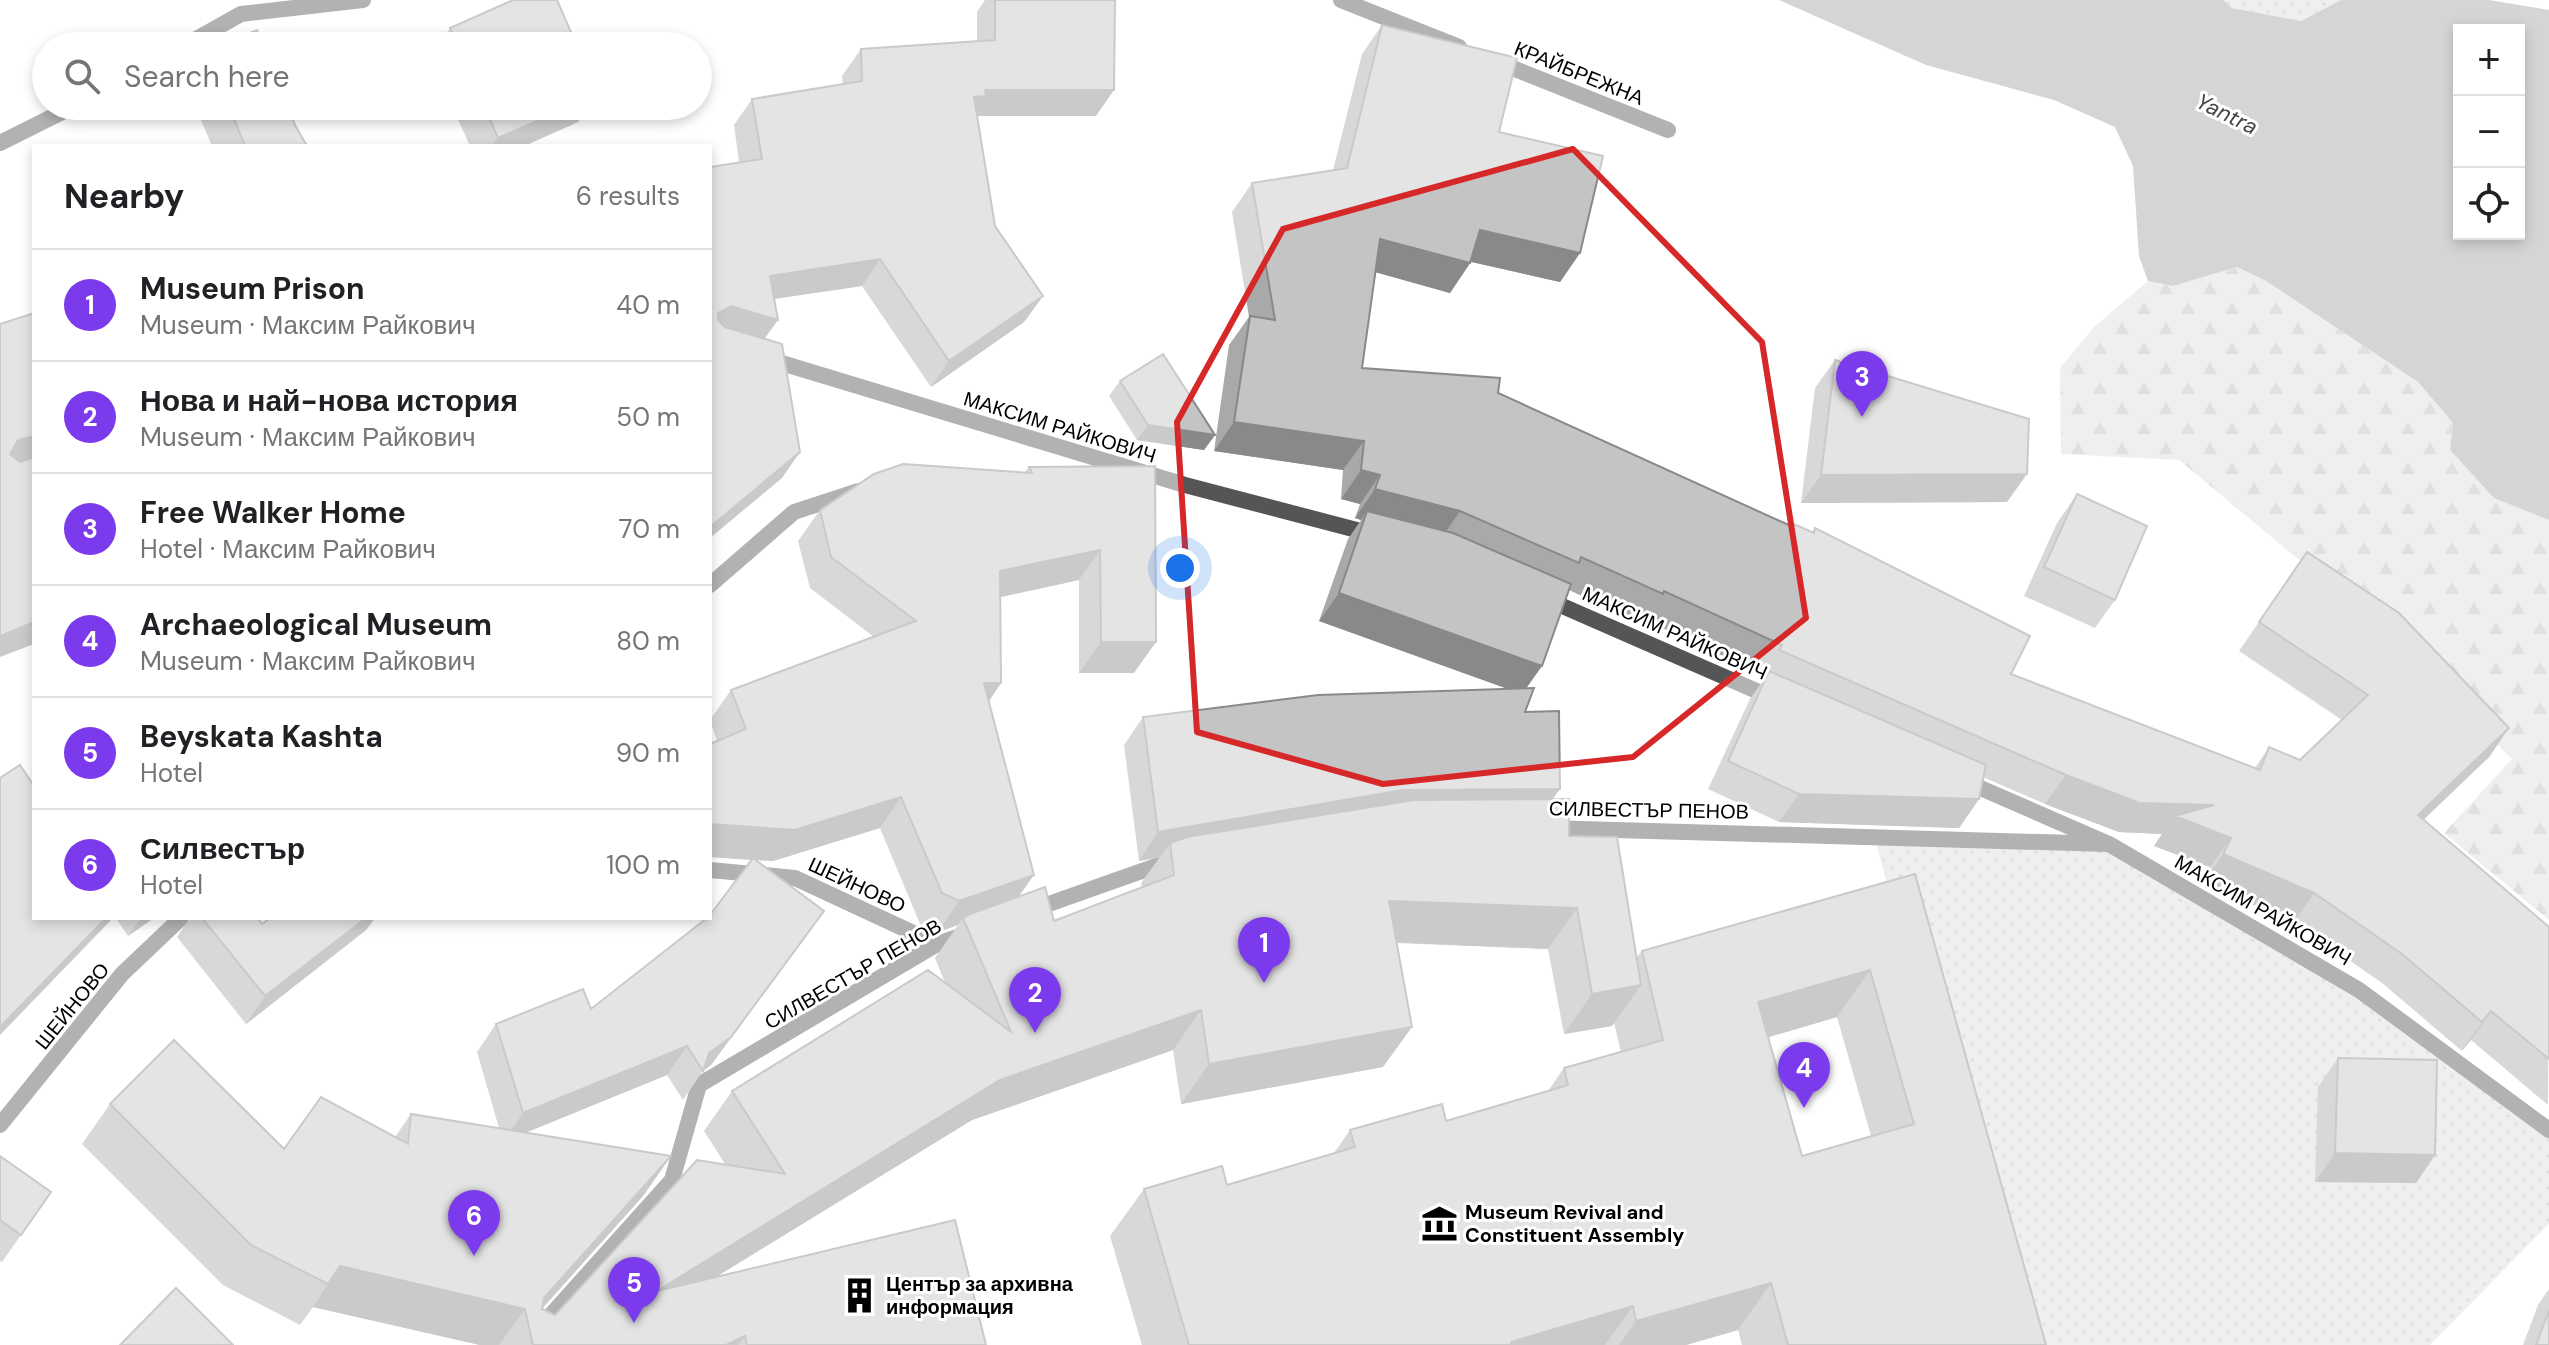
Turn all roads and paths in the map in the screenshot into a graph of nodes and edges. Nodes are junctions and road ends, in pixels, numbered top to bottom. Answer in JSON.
{"nodes":[{"id":1,"x":363,"y":0,"type":"edge"},
{"id":2,"x":1341,"y":0,"type":"edge"},
{"id":3,"x":209,"y":32,"type":"edge"},
{"id":4,"x":46,"y":120,"type":"edge"},
{"id":5,"x":1668,"y":130,"type":"dead end"},
{"id":6,"x":0,"y":143,"type":"edge"},
{"id":7,"x":747,"y":353,"type":"edge"},
{"id":8,"x":879,"y":484,"type":"edge"},
{"id":9,"x":1124,"y":484,"type":"edge"},
{"id":10,"x":1185,"y":485,"type":"junction"},
{"id":11,"x":1392,"y":540,"type":"edge"},
{"id":12,"x":712,"y":583,"type":"edge"},
{"id":13,"x":1522,"y":589,"type":"edge"},
{"id":14,"x":1794,"y":707,"type":"edge"},
{"id":15,"x":1951,"y":775,"type":"edge"},
{"id":16,"x":1536,"y":828,"type":"edge"},
{"id":17,"x":2109,"y":844,"type":"junction"},
{"id":18,"x":1187,"y":861,"type":"edge"},
{"id":19,"x":712,"y":870,"type":"edge"},
{"id":20,"x":1010,"y":918,"type":"edge"},
{"id":21,"x":179,"y":920,"type":"edge"},
{"id":22,"x":981,"y":929,"type":"edge"},
{"id":23,"x":937,"y":944,"type":"junction"},
{"id":24,"x":0,"y":1125,"type":"edge"},
{"id":25,"x":2549,"y":1130,"type":"edge"},
{"id":26,"x":524,"y":1345,"type":"edge"}],
"edges":[{"from":1,"to":3,"type":"street"},
{"from":2,"to":5,"type":"street","name":"КРАЙБРЕЖНА"},
{"from":4,"to":6,"type":"street"},
{"from":7,"to":10,"type":"street","name":"МАКСИМ РАЙКОВИЧ"},
{"from":8,"to":12,"type":"street"},
{"from":9,"to":10,"type":"street"},
{"from":10,"to":11,"type":"street","name":"МАКСИМ РАЙКОВИЧ"},
{"from":13,"to":14,"type":"street","name":"МАКСИМ РАЙКОВИЧ"},
{"from":15,"to":17,"type":"street","name":"МАКСИМ РАЙКОВИЧ"},
{"from":16,"to":17,"type":"street","name":"СИЛВЕСТЪР ПЕНОВ"},
{"from":17,"to":25,"type":"street","name":"МАКСИМ РАЙКОВИЧ"},
{"from":18,"to":20,"type":"street"},
{"from":19,"to":23,"type":"street","name":"ШЕЙНОВО"},
{"from":21,"to":24,"type":"street","name":"ШЕЙНОВО"},
{"from":22,"to":23,"type":"street","name":"СИЛВЕСТЪР ПЕНОВ"},
{"from":23,"to":26,"type":"street","name":"СИЛВЕСТЪР ПЕНОВ"}]}
